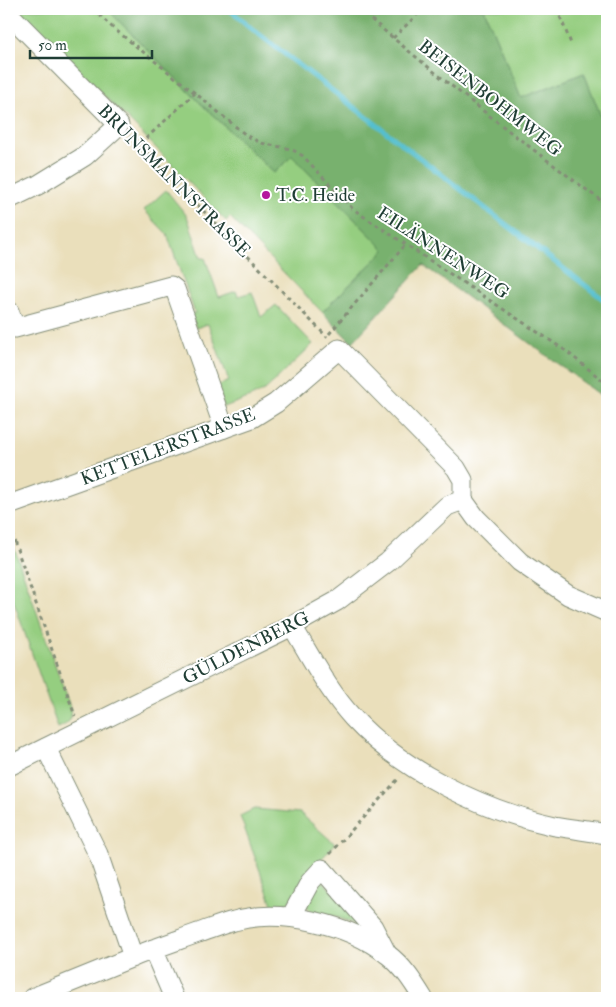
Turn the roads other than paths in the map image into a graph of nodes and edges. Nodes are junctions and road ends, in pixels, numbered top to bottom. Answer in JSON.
{"nodes":[{"id":1,"x":9,"y":14,"type":"edge"},
{"id":2,"x":9,"y":199,"type":"edge"},
{"id":3,"x":11,"y":323,"type":"edge"},
{"id":4,"x":224,"y":428,"type":"junction"},
{"id":5,"x":463,"y":500,"type":"junction"},
{"id":6,"x":9,"y":505,"type":"edge"},
{"id":7,"x":607,"y":612,"type":"edge"},
{"id":8,"x":292,"y":626,"type":"junction"},
{"id":9,"x":46,"y":748,"type":"junction"},
{"id":10,"x":9,"y":766,"type":"edge"},
{"id":11,"x":607,"y":834,"type":"edge"},
{"id":12,"x":292,"y":917,"type":"junction"},
{"id":13,"x":153,"y":949,"type":"junction"},
{"id":14,"x":387,"y":954,"type":"junction"},
{"id":15,"x":134,"y":958,"type":"junction"},
{"id":16,"x":32,"y":998,"type":"edge"},
{"id":17,"x":174,"y":998,"type":"edge"},
{"id":18,"x":423,"y":998,"type":"edge"}],
"edges":[{"from":1,"to":2,"type":"street","name":"BRUNSMANNSTRASSE"},
{"from":3,"to":4,"type":"street"},
{"from":4,"to":5,"type":"street","name":"KETTELERSTRASSE"},
{"from":4,"to":6,"type":"street","name":"KETTELERSTRASSE"},
{"from":5,"to":7,"type":"street"},
{"from":5,"to":8,"type":"street","name":"GÜLDENBERG"},
{"from":8,"to":9,"type":"street","name":"GÜLDENBERG"},
{"from":8,"to":11,"type":"street"},
{"from":9,"to":10,"type":"street","name":"GÜLDENBERG"},
{"from":9,"to":15,"type":"street"},
{"from":12,"to":13,"type":"street"},
{"from":12,"to":14,"type":"street"},
{"from":12,"to":14,"type":"street"},
{"from":13,"to":15,"type":"street"},
{"from":13,"to":17,"type":"street"},
{"from":14,"to":18,"type":"street"},
{"from":15,"to":16,"type":"street"}]}
